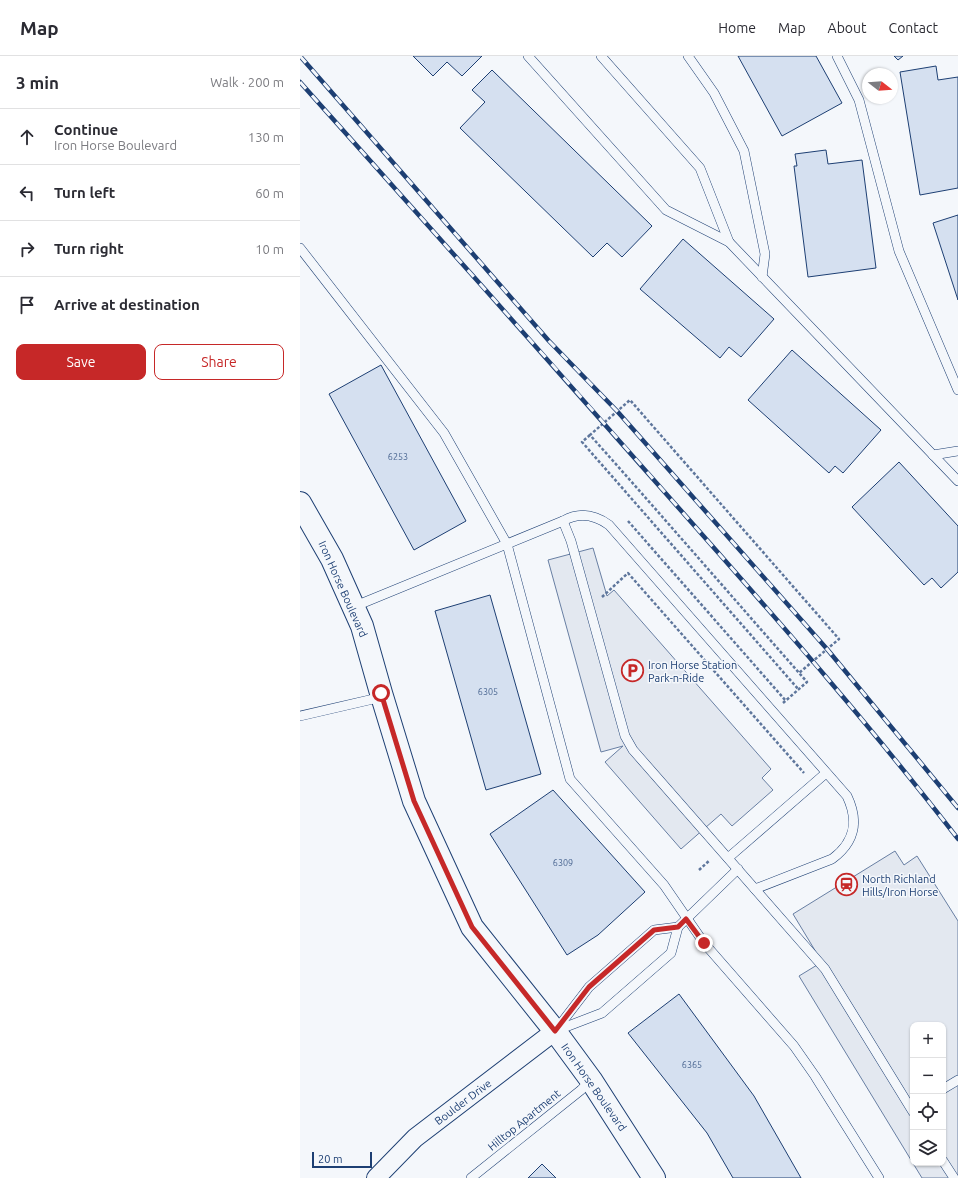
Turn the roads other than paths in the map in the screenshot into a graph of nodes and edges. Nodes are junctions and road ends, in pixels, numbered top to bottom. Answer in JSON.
{"nodes":[{"id":1,"x":528,"y":56,"type":"edge"},
{"id":2,"x":601,"y":56,"type":"edge"},
{"id":3,"x":688,"y":56,"type":"edge"},
{"id":4,"x":837,"y":56,"type":"edge"},
{"id":5,"x":729,"y":242,"type":"junction"},
{"id":6,"x":301,"y":250,"type":"edge"},
{"id":7,"x":762,"y":277,"type":"junction"},
{"id":8,"x":958,"y":390,"type":"edge"},
{"id":9,"x":958,"y":451,"type":"edge"},
{"id":10,"x":933,"y":456,"type":"junction"},
{"id":11,"x":958,"y":481,"type":"edge"},
{"id":12,"x":300,"y":503,"type":"edge"},
{"id":13,"x":563,"y":521,"type":"junction"},
{"id":14,"x":507,"y":544,"type":"junction"},
{"id":15,"x":353,"y":607,"type":"junction"},
{"id":16,"x":382,"y":698,"type":"junction"},
{"id":17,"x":300,"y":716,"type":"edge"},
{"id":18,"x":826,"y":773,"type":"junction"},
{"id":19,"x":728,"y":858,"type":"junction"},
{"id":20,"x":738,"y":869,"type":"junction"},
{"id":21,"x":755,"y":889,"type":"junction"},
{"id":22,"x":686,"y":919,"type":"junction"},
{"id":23,"x":678,"y":927,"type":"junction"},
{"id":24,"x":555,"y":1031,"type":"junction"},
{"id":25,"x":591,"y":1080,"type":"junction"},
{"id":26,"x":958,"y":1080,"type":"edge"},
{"id":27,"x":946,"y":1087,"type":"edge"},
{"id":28,"x":910,"y":1107,"type":"edge"},
{"id":29,"x":946,"y":1166,"type":"edge"},
{"id":30,"x":376,"y":1178,"type":"edge"},
{"id":31,"x":471,"y":1178,"type":"edge"},
{"id":32,"x":654,"y":1178,"type":"edge"},
{"id":33,"x":879,"y":1178,"type":"edge"},
{"id":34,"x":954,"y":1178,"type":"edge"}],
"edges":[{"from":1,"to":5,"type":"lane"},
{"from":2,"to":5,"type":"lane"},
{"from":3,"to":7,"type":"lane"},
{"from":4,"to":8,"type":"lane"},
{"from":5,"to":7,"type":"lane"},
{"from":6,"to":14,"type":"lane"},
{"from":7,"to":10,"type":"lane"},
{"from":9,"to":10,"type":"lane"},
{"from":10,"to":11,"type":"lane"},
{"from":12,"to":15,"type":"street","name":"Iron Horse Boulevard"},
{"from":13,"to":14,"type":"lane"},
{"from":13,"to":18,"type":"lane"},
{"from":13,"to":19,"type":"lane"},
{"from":14,"to":15,"type":"lane"},
{"from":14,"to":22,"type":"lane"},
{"from":15,"to":16,"type":"street","name":"Iron Horse Boulevard"},
{"from":16,"to":17,"type":"lane"},
{"from":16,"to":24,"type":"street","name":"Iron Horse Boulevard"},
{"from":18,"to":19,"type":"lane"},
{"from":18,"to":21,"type":"lane"},
{"from":19,"to":20,"type":"lane"},
{"from":20,"to":21,"type":"lane"},
{"from":20,"to":22,"type":"lane"},
{"from":21,"to":28,"type":"lane"},
{"from":22,"to":23,"type":"lane"},
{"from":22,"to":33,"type":"lane"},
{"from":23,"to":24,"type":"lane"},
{"from":23,"to":24,"type":"lane"},
{"from":24,"to":25,"type":"street","name":"Iron Horse Boulevard"},
{"from":24,"to":30,"type":"street","name":"Boulder Drive"},
{"from":25,"to":31,"type":"lane","name":"Hilltop Apartment"},
{"from":25,"to":32,"type":"street","name":"Iron Horse Boulevard"},
{"from":26,"to":27,"type":"lane"},
{"from":29,"to":34,"type":"lane"}]}
